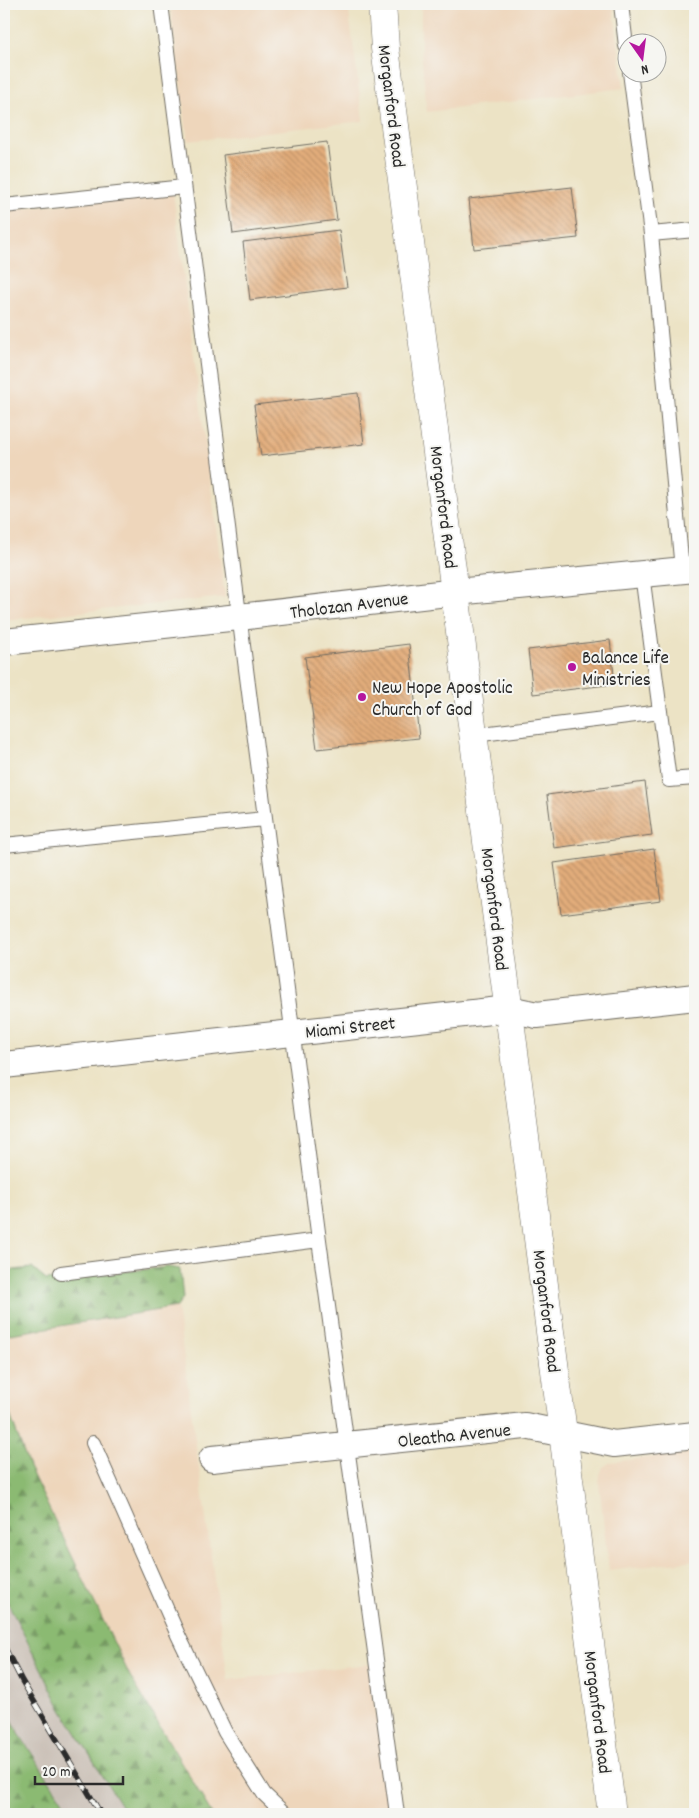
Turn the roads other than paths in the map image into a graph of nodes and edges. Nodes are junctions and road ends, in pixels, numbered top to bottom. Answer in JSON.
{"nodes":[{"id":1,"x":161,"y":4,"type":"edge"},
{"id":2,"x":382,"y":4,"type":"edge"},
{"id":3,"x":621,"y":4,"type":"edge"},
{"id":4,"x":624,"y":32,"type":"edge"},
{"id":5,"x":631,"y":82,"type":"edge"},
{"id":6,"x":184,"y":187,"type":"junction"},
{"id":7,"x":4,"y":206,"type":"edge"},
{"id":8,"x":695,"y":230,"type":"edge"},
{"id":9,"x":651,"y":234,"type":"junction"},
{"id":10,"x":689,"y":569,"type":"edge"},
{"id":11,"x":642,"y":574,"type":"junction"},
{"id":12,"x":456,"y":592,"type":"junction"},
{"id":13,"x":239,"y":617,"type":"junction"},
{"id":14,"x":4,"y":642,"type":"edge"},
{"id":15,"x":660,"y":712,"type":"junction"},
{"id":16,"x":474,"y":735,"type":"junction"},
{"id":17,"x":695,"y":778,"type":"edge"},
{"id":18,"x":264,"y":819,"type":"junction"},
{"id":19,"x":4,"y":845,"type":"edge"},
{"id":20,"x":695,"y":997,"type":"edge"},
{"id":21,"x":509,"y":1008,"type":"junction"},
{"id":22,"x":293,"y":1033,"type":"junction"},
{"id":23,"x":4,"y":1065,"type":"edge"},
{"id":24,"x":318,"y":1240,"type":"junction"},
{"id":25,"x":61,"y":1273,"type":"dead end"},
{"id":26,"x":564,"y":1435,"type":"junction"},
{"id":27,"x":695,"y":1435,"type":"edge"},
{"id":28,"x":93,"y":1443,"type":"dead end"},
{"id":29,"x":346,"y":1446,"type":"junction"},
{"id":30,"x":212,"y":1459,"type":"dead end"},
{"id":31,"x":285,"y":1814,"type":"edge"},
{"id":32,"x":397,"y":1814,"type":"edge"},
{"id":33,"x":612,"y":1814,"type":"edge"}],
"edges":[{"from":1,"to":6,"type":"lane"},
{"from":2,"to":12,"type":"street","name":"Morganford Road"},
{"from":3,"to":4,"type":"lane"},
{"from":5,"to":9,"type":"lane"},
{"from":6,"to":7,"type":"lane"},
{"from":6,"to":13,"type":"lane"},
{"from":8,"to":9,"type":"lane"},
{"from":9,"to":10,"type":"lane"},
{"from":10,"to":11,"type":"street","name":"Tholozan Avenue"},
{"from":11,"to":12,"type":"street","name":"Tholozan Avenue"},
{"from":11,"to":15,"type":"lane"},
{"from":12,"to":13,"type":"street","name":"Tholozan Avenue"},
{"from":12,"to":16,"type":"street","name":"Morganford Road"},
{"from":13,"to":14,"type":"street","name":"Tholozan Avenue"},
{"from":13,"to":18,"type":"lane"},
{"from":15,"to":16,"type":"lane"},
{"from":15,"to":17,"type":"lane"},
{"from":16,"to":21,"type":"street","name":"Morganford Road"},
{"from":18,"to":19,"type":"lane"},
{"from":18,"to":22,"type":"lane"},
{"from":20,"to":21,"type":"street","name":"Miami Street"},
{"from":21,"to":22,"type":"street","name":"Miami Street"},
{"from":21,"to":26,"type":"street","name":"Morganford Road"},
{"from":22,"to":23,"type":"street","name":"Miami Street"},
{"from":22,"to":24,"type":"lane"},
{"from":24,"to":25,"type":"lane"},
{"from":24,"to":29,"type":"lane"},
{"from":26,"to":27,"type":"street","name":"Oleatha Avenue"},
{"from":26,"to":29,"type":"street","name":"Oleatha Avenue"},
{"from":26,"to":33,"type":"street","name":"Morganford Road"},
{"from":28,"to":31,"type":"lane"},
{"from":29,"to":30,"type":"street","name":"Oleatha Avenue"},
{"from":29,"to":32,"type":"lane"}]}
